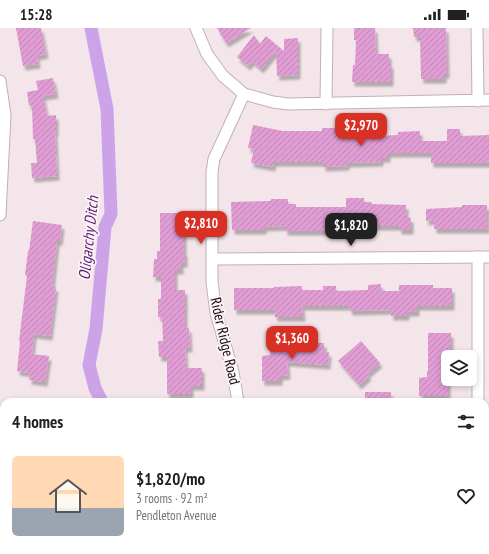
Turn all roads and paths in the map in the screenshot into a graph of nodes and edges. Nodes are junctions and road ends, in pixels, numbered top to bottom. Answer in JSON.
{"nodes":[{"id":1,"x":196,"y":28,"type":"edge"},
{"id":2,"x":327,"y":28,"type":"edge"},
{"id":3,"x":476,"y":28,"type":"edge"},
{"id":4,"x":0,"y":81,"type":"edge"},
{"id":5,"x":244,"y":94,"type":"junction"},
{"id":6,"x":484,"y":100,"type":"edge"},
{"id":7,"x":326,"y":104,"type":"junction"},
{"id":8,"x":1,"y":189,"type":"edge"},
{"id":9,"x":0,"y":216,"type":"edge"},
{"id":10,"x":484,"y":257,"type":"edge"},
{"id":11,"x":212,"y":259,"type":"junction"},
{"id":12,"x":237,"y":398,"type":"edge"},
{"id":13,"x":478,"y":398,"type":"edge"}],
"edges":[{"from":1,"to":5,"type":"street"},
{"from":2,"to":7,"type":"street"},
{"from":3,"to":6,"type":"street"},
{"from":4,"to":8,"type":"street"},
{"from":5,"to":7,"type":"street"},
{"from":5,"to":11,"type":"street","name":"Rider Ridge Road"},
{"from":6,"to":7,"type":"street"},
{"from":8,"to":9,"type":"street"},
{"from":10,"to":11,"type":"street"},
{"from":10,"to":13,"type":"street"},
{"from":11,"to":12,"type":"street","name":"Rider Ridge Road"}]}
